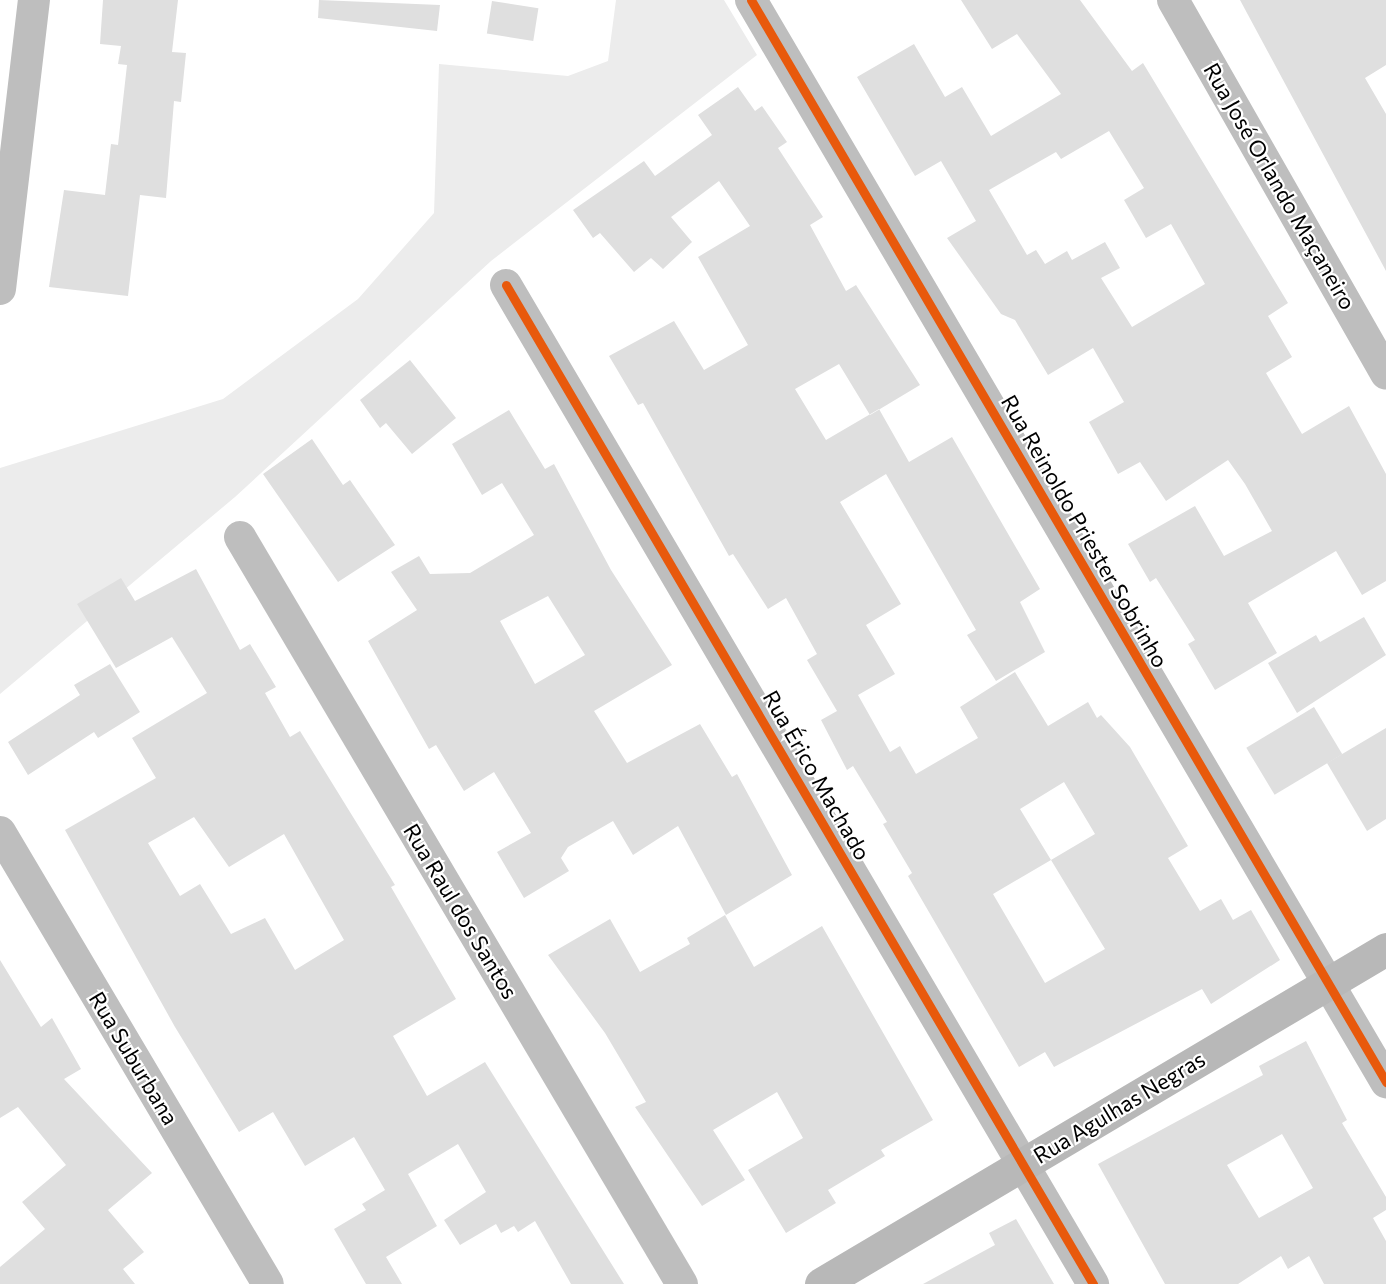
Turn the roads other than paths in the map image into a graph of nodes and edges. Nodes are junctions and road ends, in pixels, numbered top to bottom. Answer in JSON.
{"nodes":[{"id":1,"x":34,"y":0,"type":"edge"},
{"id":2,"x":751,"y":0,"type":"edge"},
{"id":3,"x":1173,"y":0,"type":"edge"},
{"id":4,"x":506,"y":285,"type":"dead end"},
{"id":5,"x":0,"y":289,"type":"edge"},
{"id":6,"x":1386,"y":373,"type":"edge"},
{"id":7,"x":240,"y":537,"type":"dead end"},
{"id":8,"x":0,"y":832,"type":"edge"},
{"id":9,"x":1386,"y":949,"type":"edge"},
{"id":10,"x":1328,"y":983,"type":"junction"},
{"id":11,"x":1386,"y":1083,"type":"edge"},
{"id":12,"x":1023,"y":1164,"type":"junction"},
{"id":13,"x":268,"y":1284,"type":"edge"},
{"id":14,"x":682,"y":1284,"type":"edge"},
{"id":15,"x":821,"y":1284,"type":"edge"},
{"id":16,"x":1094,"y":1284,"type":"edge"}],
"edges":[{"from":1,"to":5,"type":"street"},
{"from":2,"to":10,"type":"street","name":"Rua Reinoldo Priester Sobrinho"},
{"from":3,"to":6,"type":"street","name":"Rua José Orlando Maçaneiro"},
{"from":4,"to":12,"type":"street","name":"Rua Érico Machado"},
{"from":7,"to":14,"type":"street","name":"Rua Raul dos Santos"},
{"from":8,"to":13,"type":"street","name":"Rua Suburbana"},
{"from":9,"to":10,"type":"street","name":"Rua Agulhas Negras"},
{"from":10,"to":11,"type":"street","name":"Rua Reinoldo Priester Sobrinho"},
{"from":10,"to":12,"type":"street","name":"Rua Agulhas Negras"},
{"from":12,"to":15,"type":"street","name":"Rua Agulhas Negras"},
{"from":12,"to":16,"type":"street","name":"Rua Érico Machado"}]}
